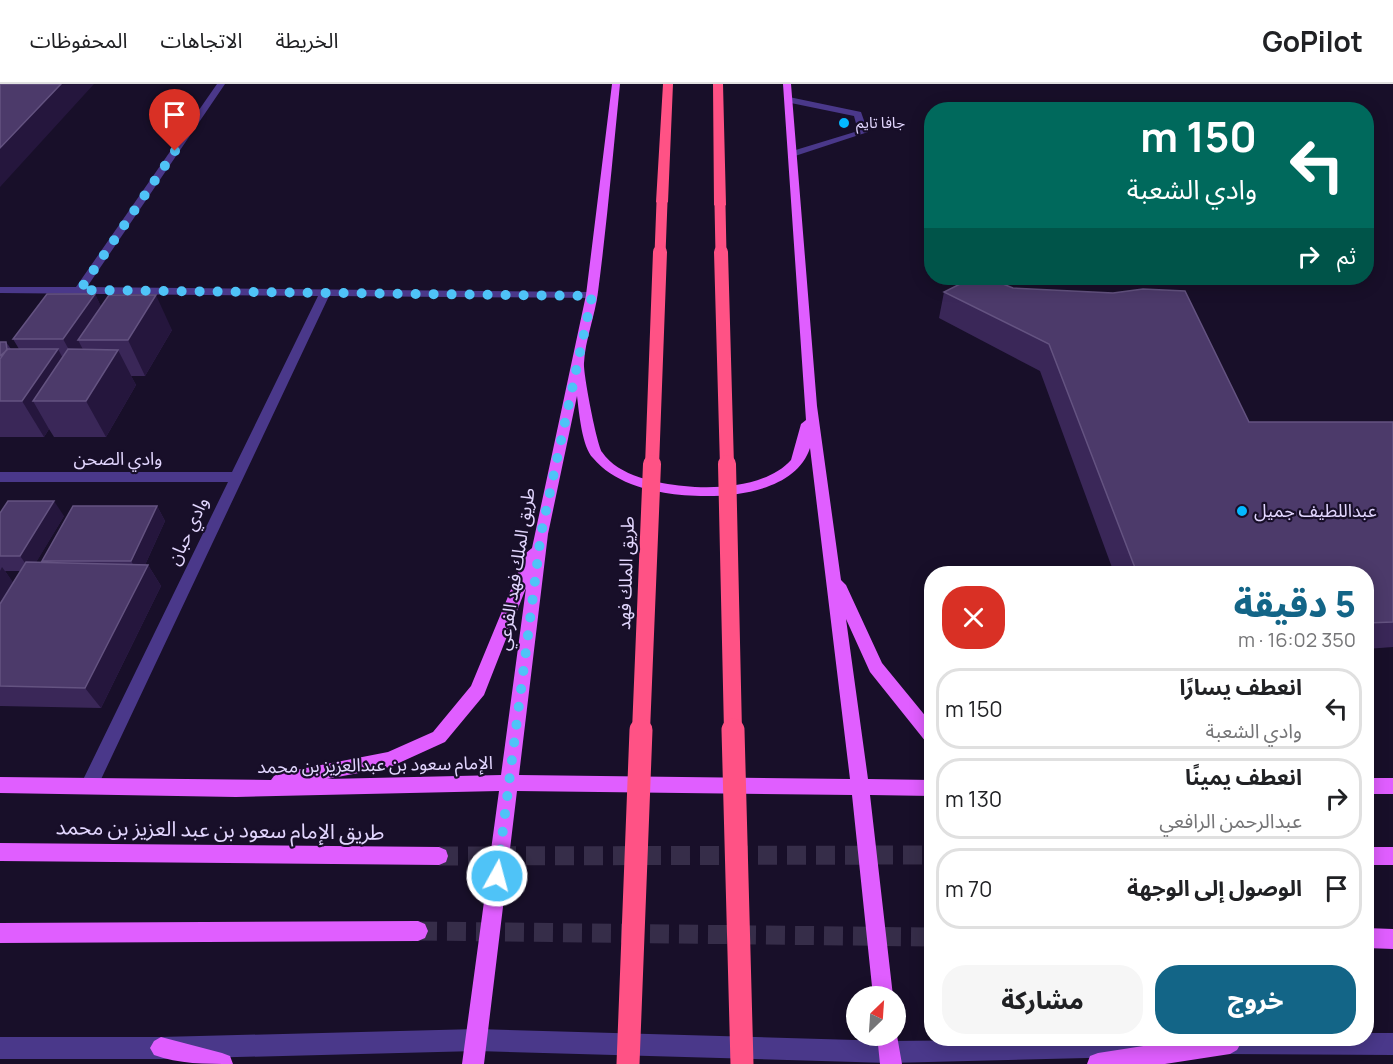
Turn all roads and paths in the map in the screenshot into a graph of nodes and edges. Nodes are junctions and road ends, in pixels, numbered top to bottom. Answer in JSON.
{"nodes":[{"id":1,"x":221,"y":84,"type":"edge"},
{"id":2,"x":616,"y":84,"type":"edge"},
{"id":3,"x":668,"y":84,"type":"edge"},
{"id":4,"x":718,"y":84,"type":"edge"},
{"id":5,"x":787,"y":84,"type":"edge"},
{"id":6,"x":789,"y":100,"type":"junction"},
{"id":7,"x":792,"y":154,"type":"junction"},
{"id":8,"x":0,"y":290,"type":"edge"},
{"id":9,"x":80,"y":290,"type":"junction"},
{"id":10,"x":325,"y":293,"type":"junction"},
{"id":11,"x":592,"y":296,"type":"junction"},
{"id":12,"x":577,"y":363,"type":"junction"},
{"id":13,"x":810,"y":406,"type":"junction"},
{"id":14,"x":0,"y":477,"type":"edge"},
{"id":15,"x":235,"y":477,"type":"junction"},
{"id":16,"x":541,"y":534,"type":"junction"},
{"id":17,"x":832,"y":571,"type":"junction"},
{"id":18,"x":924,"y":727,"type":"edge"},
{"id":19,"x":509,"y":783,"type":"junction"},
{"id":20,"x":0,"y":785,"type":"edge"},
{"id":21,"x":89,"y":786,"type":"junction"},
{"id":22,"x":1374,"y":786,"type":"edge"},
{"id":23,"x":1393,"y":786,"type":"edge"},
{"id":24,"x":860,"y":788,"type":"junction"},
{"id":25,"x":924,"y":788,"type":"edge"},
{"id":26,"x":236,"y":789,"type":"junction"},
{"id":27,"x":0,"y":852,"type":"edge"},
{"id":28,"x":439,"y":856,"type":"tunnel mouth"},
{"id":29,"x":1374,"y":856,"type":"edge"},
{"id":30,"x":1393,"y":856,"type":"edge"},
{"id":31,"x":418,"y":931,"type":"tunnel mouth"},
{"id":32,"x":0,"y":933,"type":"edge"},
{"id":33,"x":1374,"y":938,"type":"edge"},
{"id":34,"x":1393,"y":939,"type":"edge"},
{"id":35,"x":882,"y":986,"type":"edge"},
{"id":36,"x":477,"y":1040,"type":"junction"},
{"id":37,"x":1374,"y":1044,"type":"edge"},
{"id":38,"x":1393,"y":1044,"type":"edge"},
{"id":39,"x":1084,"y":1046,"type":"edge"},
{"id":40,"x":1211,"y":1046,"type":"edge"},
{"id":41,"x":0,"y":1048,"type":"edge"},
{"id":42,"x":160,"y":1048,"type":"junction"},
{"id":43,"x":889,"y":1050,"type":"edge"},
{"id":44,"x":222,"y":1064,"type":"edge"},
{"id":45,"x":474,"y":1064,"type":"edge"},
{"id":46,"x":628,"y":1064,"type":"edge"},
{"id":47,"x":742,"y":1064,"type":"edge"},
{"id":48,"x":1098,"y":1064,"type":"edge"}],
"edges":[{"from":1,"to":9,"type":"street"},
{"from":2,"to":11,"type":"main road","name":"طريق الملك فهد الفرعي"},
{"from":3,"to":46,"type":"highway","name":"طريق الملك فهد","bridge":true},
{"from":4,"to":47,"type":"highway","bridge":true},
{"from":5,"to":6,"type":"main road"},
{"from":6,"to":7,"type":"main road"},
{"from":6,"to":7,"type":"street"},
{"from":7,"to":13,"type":"main road"},
{"from":8,"to":9,"type":"street"},
{"from":9,"to":10,"type":"street"},
{"from":10,"to":11,"type":"street"},
{"from":10,"to":15,"type":"street","name":"وادي حبان"},
{"from":11,"to":12,"type":"main road","name":"طريق الملك فهد الفرعي"},
{"from":12,"to":13,"type":"main road"},
{"from":12,"to":16,"type":"main road","name":"طريق الملك فهد الفرعي"},
{"from":13,"to":17,"type":"main road"},
{"from":14,"to":15,"type":"street","name":"وادي الصحن"},
{"from":15,"to":21,"type":"street","name":"وادي حبان"},
{"from":16,"to":19,"type":"main road","name":"طريق الملك فهد الفرعي"},
{"from":16,"to":26,"type":"main road"},
{"from":17,"to":18,"type":"main road"},
{"from":17,"to":24,"type":"main road"},
{"from":19,"to":24,"type":"main road","name":"الإمام سعود بن عبدالعزيز بن محمد"},
{"from":19,"to":26,"type":"main road","name":"الإمام سعود بن عبدالعزيز بن محمد"},
{"from":19,"to":36,"type":"main road","name":"طريق الملك فهد الفرعي"},
{"from":20,"to":21,"type":"main road","name":"الإمام سعود بن عبدالعزيز بن محمد"},
{"from":21,"to":26,"type":"main road","name":"الإمام سعود بن عبدالعزيز بن محمد"},
{"from":22,"to":23,"type":"main road"},
{"from":24,"to":25,"type":"main road","name":"الإمام سعود بن عبدالعزيز بن محمد"},
{"from":24,"to":35,"type":"main road"},
{"from":27,"to":28,"type":"main road","name":"طريق الإمام سعود بن عبد العزيز بن محمد"},
{"from":29,"to":30,"type":"main road"},
{"from":31,"to":32,"type":"main road"},
{"from":33,"to":34,"type":"main road"},
{"from":36,"to":42,"type":"street"},
{"from":36,"to":43,"type":"street"},
{"from":36,"to":45,"type":"main road","name":"طريق الملك فهد الفرعي"},
{"from":37,"to":38,"type":"street"},
{"from":39,"to":43,"type":"street"},
{"from":40,"to":48,"type":"main road"},
{"from":41,"to":42,"type":"street"},
{"from":42,"to":44,"type":"main road"}]}
